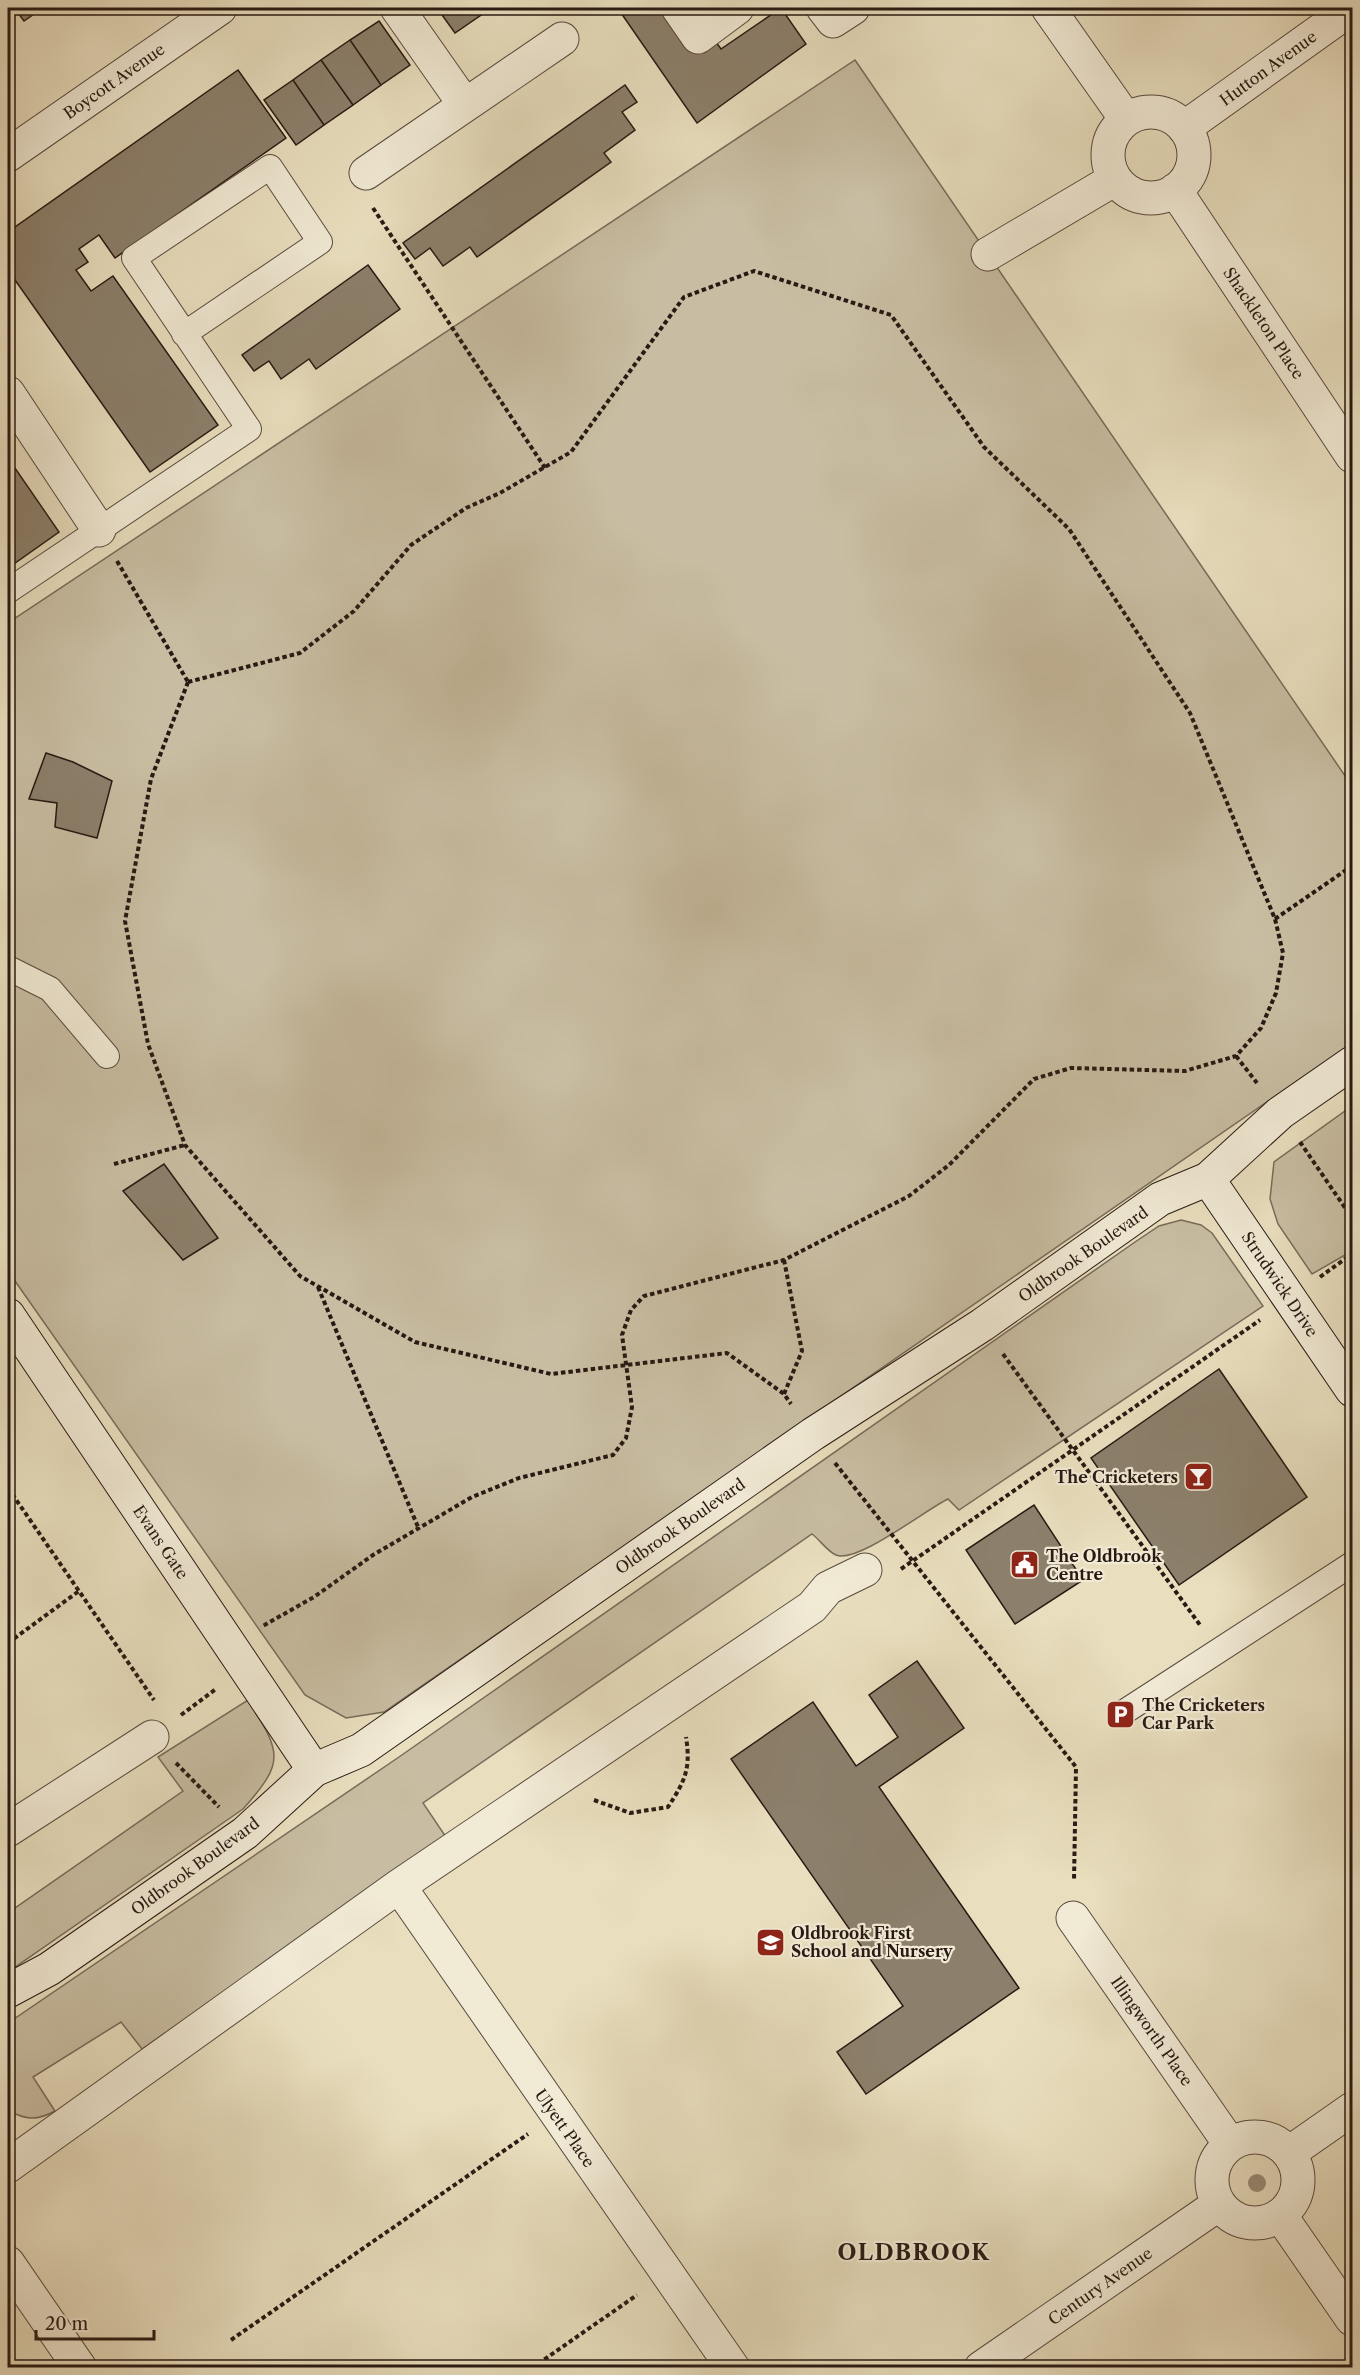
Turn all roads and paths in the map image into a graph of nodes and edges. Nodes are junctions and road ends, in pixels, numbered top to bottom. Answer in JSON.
{"nodes":[{"id":1,"x":220,"y":8,"type":"edge"},
{"id":2,"x":397,"y":8,"type":"edge"},
{"id":3,"x":678,"y":8,"type":"edge"},
{"id":4,"x":737,"y":8,"type":"edge"},
{"id":5,"x":823,"y":8,"type":"edge"},
{"id":6,"x":853,"y":8,"type":"edge"},
{"id":7,"x":1048,"y":8,"type":"edge"},
{"id":8,"x":1353,"y":8,"type":"edge"},
{"id":9,"x":562,"y":39,"type":"dead end"},
{"id":10,"x":465,"y":105,"type":"junction"},
{"id":11,"x":1126,"y":119,"type":"junction"},
{"id":12,"x":1184,"y":128,"type":"junction"},
{"id":13,"x":8,"y":155,"type":"edge"},
{"id":14,"x":366,"y":172,"type":"joint"},
{"id":15,"x":1115,"y":179,"type":"junction"},
{"id":16,"x":1175,"y":190,"type":"junction"},
{"id":17,"x":988,"y":254,"type":"dead end"},
{"id":18,"x":184,"y":334,"type":"junction"},
{"id":19,"x":8,"y":393,"type":"edge"},
{"id":20,"x":1353,"y":456,"type":"edge"},
{"id":21,"x":545,"y":468,"type":"junction"},
{"id":22,"x":99,"y":530,"type":"junction"},
{"id":23,"x":8,"y":591,"type":"edge"},
{"id":24,"x":188,"y":682,"type":"junction"},
{"id":25,"x":1353,"y":866,"type":"edge"},
{"id":26,"x":1275,"y":919,"type":"junction"},
{"id":27,"x":8,"y":968,"type":"edge"},
{"id":28,"x":107,"y":1056,"type":"dead end"},
{"id":29,"x":1353,"y":1063,"type":"edge"},
{"id":30,"x":1280,"y":1113,"type":"junction"},
{"id":31,"x":184,"y":1145,"type":"junction"},
{"id":32,"x":114,"y":1164,"type":"dead end"},
{"id":33,"x":1208,"y":1179,"type":"junction"},
{"id":34,"x":1353,"y":1218,"type":"edge"},
{"id":35,"x":784,"y":1260,"type":"junction"},
{"id":36,"x":318,"y":1286,"type":"junction"},
{"id":37,"x":8,"y":1315,"type":"edge"},
{"id":38,"x":982,"y":1325,"type":"junction"},
{"id":39,"x":626,"y":1367,"type":"junction"},
{"id":40,"x":1353,"y":1390,"type":"edge"},
{"id":41,"x":784,"y":1394,"type":"junction"},
{"id":42,"x":813,"y":1434,"type":"junction"},
{"id":43,"x":8,"y":1488,"type":"edge"},
{"id":44,"x":418,"y":1527,"type":"junction"},
{"id":45,"x":1353,"y":1564,"type":"edge"},
{"id":46,"x":865,"y":1570,"type":"dead end"},
{"id":47,"x":79,"y":1591,"type":"junction"},
{"id":48,"x":8,"y":1643,"type":"edge"},
{"id":49,"x":1220,"y":1652,"type":"junction"},
{"id":50,"x":238,"y":1655,"type":"junction"},
{"id":51,"x":1121,"y":1714,"type":"dead end"},
{"id":52,"x":152,"y":1737,"type":"junction"},
{"id":53,"x":314,"y":1770,"type":"junction"},
{"id":54,"x":8,"y":1830,"type":"edge"},
{"id":55,"x":245,"y":1833,"type":"junction"},
{"id":56,"x":399,"y":1886,"type":"junction"},
{"id":57,"x":1073,"y":1918,"type":"joint"},
{"id":58,"x":8,"y":1992,"type":"edge"},
{"id":59,"x":1353,"y":2109,"type":"edge"},
{"id":60,"x":556,"y":2115,"type":"junction"},
{"id":61,"x":1230,"y":2144,"type":"junction"},
{"id":62,"x":1289,"y":2153,"type":"junction"},
{"id":63,"x":8,"y":2166,"type":"edge"},
{"id":64,"x":1219,"y":2204,"type":"junction"},
{"id":65,"x":1280,"y":2215,"type":"junction"},
{"id":66,"x":8,"y":2263,"type":"edge"},
{"id":67,"x":667,"y":2274,"type":"junction"},
{"id":68,"x":1353,"y":2319,"type":"edge"},
{"id":69,"x":231,"y":2340,"type":"dead end"},
{"id":70,"x":80,"y":2367,"type":"edge"},
{"id":71,"x":532,"y":2367,"type":"edge"},
{"id":72,"x":733,"y":2367,"type":"edge"},
{"id":73,"x":981,"y":2367,"type":"edge"}],
"edges":[{"from":1,"to":13,"type":"street","name":"Boycott Avenue"},
{"from":2,"to":10,"type":"street"},
{"from":3,"to":4,"type":"street"},
{"from":5,"to":6,"type":"street"},
{"from":7,"to":11,"type":"street"},
{"from":8,"to":12,"type":"street","name":"Hutton Avenue"},
{"from":9,"to":10,"type":"street"},
{"from":10,"to":14,"type":"street"},
{"from":11,"to":12,"type":"street"},
{"from":11,"to":15,"type":"street"},
{"from":12,"to":16,"type":"street"},
{"from":14,"to":21,"type":"path"},
{"from":15,"to":16,"type":"street"},
{"from":15,"to":17,"type":"street"},
{"from":16,"to":20,"type":"street","name":"Shackleton Place"},
{"from":18,"to":18,"type":"lane"},
{"from":18,"to":22,"type":"lane"},
{"from":19,"to":22,"type":"street"},
{"from":21,"to":24,"type":"path"},
{"from":21,"to":26,"type":"path"},
{"from":22,"to":23,"type":"lane"},
{"from":22,"to":24,"type":"path"},
{"from":24,"to":31,"type":"path"},
{"from":25,"to":26,"type":"path"},
{"from":26,"to":35,"type":"path"},
{"from":27,"to":28,"type":"lane"},
{"from":29,"to":30,"type":"street","name":"Oldbrook Boulevard"},
{"from":30,"to":33,"type":"street","name":"Oldbrook Boulevard"},
{"from":30,"to":34,"type":"path"},
{"from":31,"to":32,"type":"path"},
{"from":31,"to":36,"type":"path"},
{"from":33,"to":38,"type":"street","name":"Oldbrook Boulevard"},
{"from":33,"to":40,"type":"street","name":"Strudwick Drive"},
{"from":35,"to":39,"type":"path"},
{"from":35,"to":41,"type":"path"},
{"from":36,"to":39,"type":"path"},
{"from":36,"to":44,"type":"path"},
{"from":37,"to":50,"type":"street","name":"Evans Gate"},
{"from":38,"to":42,"type":"street","name":"Oldbrook Boulevard"},
{"from":38,"to":49,"type":"path"},
{"from":39,"to":41,"type":"path"},
{"from":39,"to":44,"type":"path"},
{"from":41,"to":42,"type":"path"},
{"from":42,"to":53,"type":"street","name":"Oldbrook Boulevard"},
{"from":42,"to":57,"type":"path"},
{"from":43,"to":47,"type":"path"},
{"from":44,"to":50,"type":"path"},
{"from":45,"to":49,"type":"lane"},
{"from":46,"to":56,"type":"street"},
{"from":47,"to":48,"type":"path"},
{"from":47,"to":52,"type":"path"},
{"from":49,"to":51,"type":"lane"},
{"from":50,"to":52,"type":"path"},
{"from":50,"to":53,"type":"street","name":"Evans Gate"},
{"from":52,"to":54,"type":"street"},
{"from":52,"to":55,"type":"path"},
{"from":53,"to":55,"type":"street","name":"Oldbrook Boulevard"},
{"from":55,"to":58,"type":"street","name":"Oldbrook Boulevard"},
{"from":56,"to":60,"type":"street","name":"Ulyett Place"},
{"from":56,"to":63,"type":"street"},
{"from":57,"to":61,"type":"street","name":"Illingworth Place"},
{"from":59,"to":62,"type":"street"},
{"from":60,"to":67,"type":"street","name":"Ulyett Place"},
{"from":60,"to":69,"type":"path"},
{"from":61,"to":62,"type":"street"},
{"from":61,"to":64,"type":"street"},
{"from":62,"to":65,"type":"street"},
{"from":64,"to":65,"type":"street"},
{"from":64,"to":73,"type":"street","name":"Century Avenue"},
{"from":65,"to":68,"type":"street"},
{"from":66,"to":70,"type":"street"},
{"from":67,"to":71,"type":"path"},
{"from":67,"to":72,"type":"street","name":"Ulyett Place"}]}
